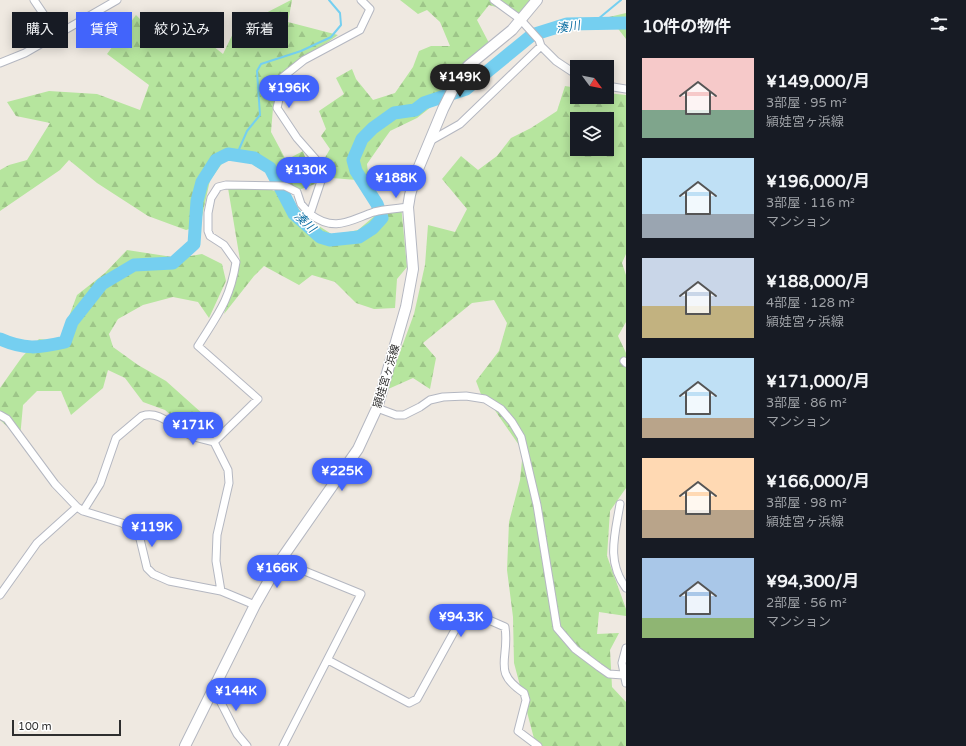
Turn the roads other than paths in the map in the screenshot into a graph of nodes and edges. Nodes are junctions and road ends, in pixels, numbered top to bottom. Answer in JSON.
{"nodes":[{"id":1,"x":34,"y":0,"type":"edge"},
{"id":2,"x":117,"y":0,"type":"edge"},
{"id":3,"x":361,"y":0,"type":"edge"},
{"id":4,"x":494,"y":0,"type":"edge"},
{"id":5,"x":537,"y":0,"type":"edge"},
{"id":6,"x":42,"y":12,"type":"edge"},
{"id":7,"x":520,"y":19,"type":"junction"},
{"id":8,"x":68,"y":28,"type":"edge"},
{"id":9,"x":540,"y":43,"type":"junction"},
{"id":10,"x":34,"y":48,"type":"edge"},
{"id":11,"x":0,"y":63,"type":"edge"},
{"id":12,"x":570,"y":70,"type":"edge"},
{"id":13,"x":614,"y":87,"type":"edge"},
{"id":14,"x":626,"y":89,"type":"edge"},
{"id":15,"x":430,"y":141,"type":"junction"},
{"id":16,"x":408,"y":208,"type":"junction"},
{"id":17,"x":310,"y":214,"type":"junction"},
{"id":18,"x":377,"y":408,"type":"junction"},
{"id":19,"x":0,"y":415,"type":"edge"},
{"id":20,"x":214,"y":442,"type":"junction"},
{"id":21,"x":620,"y":504,"type":"dead end"},
{"id":22,"x":80,"y":509,"type":"junction"},
{"id":23,"x":280,"y":561,"type":"junction"},
{"id":24,"x":626,"y":588,"type":"edge"},
{"id":25,"x":221,"y":592,"type":"junction"},
{"id":26,"x":0,"y":596,"type":"edge"},
{"id":27,"x":255,"y":605,"type":"junction"},
{"id":28,"x":626,"y":648,"type":"edge"},
{"id":29,"x":328,"y":660,"type":"junction"},
{"id":30,"x":623,"y":674,"type":"junction"},
{"id":31,"x":626,"y":683,"type":"edge"},
{"id":32,"x":214,"y":688,"type":"junction"},
{"id":33,"x":185,"y":746,"type":"edge"},
{"id":34,"x":246,"y":746,"type":"edge"},
{"id":35,"x":283,"y":746,"type":"edge"},
{"id":36,"x":538,"y":746,"type":"edge"}],
"edges":[{"from":1,"to":6,"type":"street"},
{"from":2,"to":8,"type":"street"},
{"from":3,"to":17,"type":"street"},
{"from":4,"to":7,"type":"street"},
{"from":5,"to":7,"type":"main road","name":"頴娃宮ヶ浜線"},
{"from":7,"to":9,"type":"street"},
{"from":7,"to":15,"type":"main road","name":"頴娃宮ヶ浜線"},
{"from":9,"to":12,"type":"street"},
{"from":9,"to":15,"type":"street"},
{"from":10,"to":11,"type":"street"},
{"from":13,"to":14,"type":"street"},
{"from":15,"to":16,"type":"main road","name":"頴娃宮ヶ浜線"},
{"from":16,"to":17,"type":"street"},
{"from":16,"to":18,"type":"main road","name":"頴娃宮ヶ浜線"},
{"from":17,"to":20,"type":"street"},
{"from":18,"to":23,"type":"main road","name":"頴娃宮ヶ浜線"},
{"from":18,"to":30,"type":"street"},
{"from":19,"to":22,"type":"street"},
{"from":20,"to":22,"type":"street"},
{"from":20,"to":25,"type":"street"},
{"from":21,"to":24,"type":"street"},
{"from":22,"to":25,"type":"street"},
{"from":22,"to":26,"type":"street"},
{"from":23,"to":27,"type":"main road","name":"頴娃宮ヶ浜線"},
{"from":23,"to":29,"type":"street"},
{"from":25,"to":27,"type":"street"},
{"from":27,"to":32,"type":"main road","name":"頴娃宮ヶ浜線"},
{"from":28,"to":30,"type":"street"},
{"from":29,"to":35,"type":"street"},
{"from":29,"to":36,"type":"street"},
{"from":30,"to":31,"type":"street"},
{"from":32,"to":33,"type":"main road","name":"頴娃宮ヶ浜線"},
{"from":32,"to":34,"type":"street"}]}
